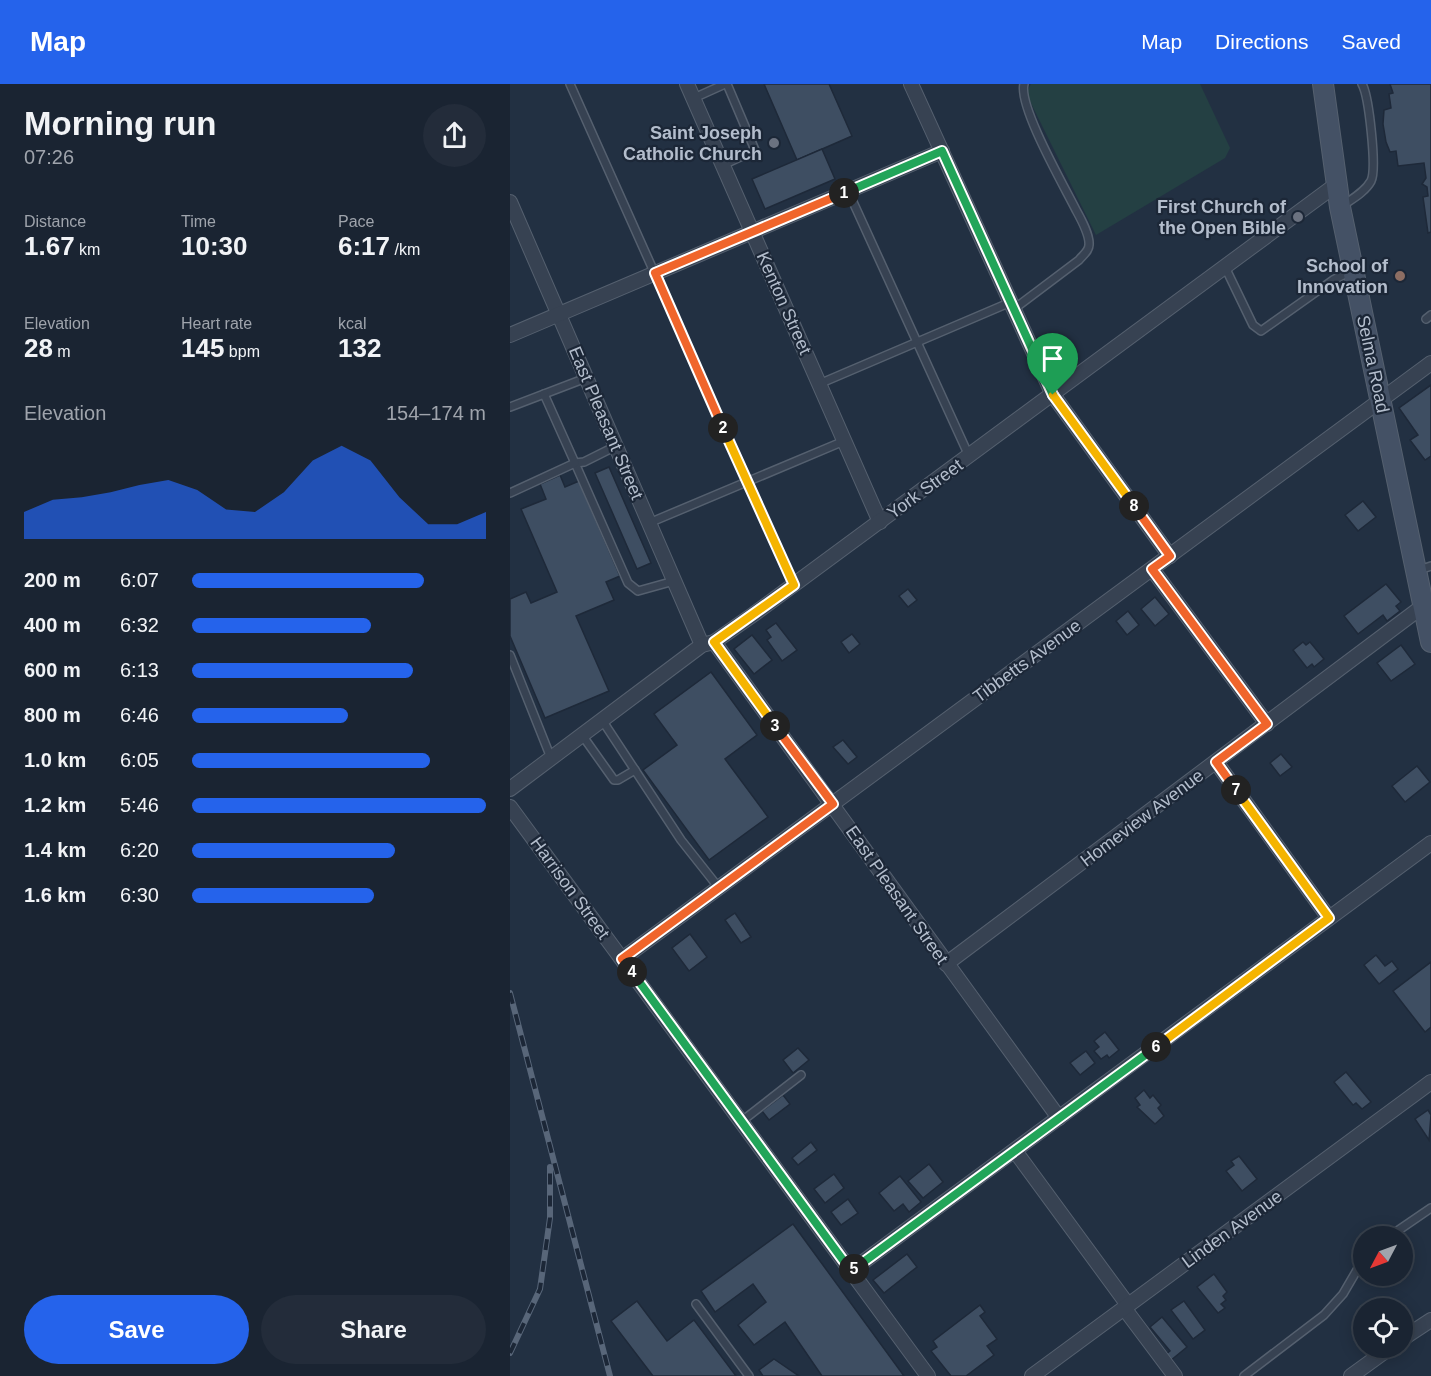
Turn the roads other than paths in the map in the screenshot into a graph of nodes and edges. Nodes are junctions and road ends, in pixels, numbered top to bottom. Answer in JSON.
{"nodes":[{"id":1,"x":570,"y":84,"type":"edge"},
{"id":2,"x":687,"y":84,"type":"edge"},
{"id":3,"x":726,"y":84,"type":"edge"},
{"id":4,"x":911,"y":84,"type":"edge"},
{"id":5,"x":1024,"y":84,"type":"edge"},
{"id":6,"x":1323,"y":84,"type":"edge"},
{"id":7,"x":1362,"y":84,"type":"edge"},
{"id":8,"x":694,"y":99,"type":"junction"},
{"id":9,"x":942,"y":151,"type":"junction"},
{"id":10,"x":723,"y":165,"type":"junction"},
{"id":11,"x":1337,"y":184,"type":"junction"},
{"id":12,"x":848,"y":191,"type":"junction"},
{"id":13,"x":510,"y":202,"type":"edge"},
{"id":14,"x":1340,"y":207,"type":"junction"},
{"id":15,"x":752,"y":232,"type":"junction"},
{"id":16,"x":1225,"y":267,"type":"junction"},
{"id":17,"x":1353,"y":270,"type":"junction"},
{"id":18,"x":655,"y":273,"type":"junction"},
{"id":19,"x":1012,"y":305,"type":"junction"},
{"id":20,"x":559,"y":314,"type":"junction"},
{"id":21,"x":510,"y":335,"type":"edge"},
{"id":22,"x":916,"y":343,"type":"junction"},
{"id":23,"x":1431,"y":363,"type":"edge"},
{"id":24,"x":586,"y":378,"type":"junction"},
{"id":25,"x":819,"y":384,"type":"junction"},
{"id":26,"x":544,"y":394,"type":"junction"},
{"id":27,"x":1053,"y":395,"type":"junction"},
{"id":28,"x":1381,"y":400,"type":"junction"},
{"id":29,"x":510,"y":407,"type":"edge"},
{"id":30,"x":844,"y":441,"type":"junction"},
{"id":31,"x":616,"y":446,"type":"junction"},
{"id":32,"x":969,"y":456,"type":"junction"},
{"id":33,"x":575,"y":463,"type":"junction"},
{"id":34,"x":747,"y":482,"type":"junction"},
{"id":35,"x":510,"y":493,"type":"edge"},
{"id":36,"x":880,"y":522,"type":"junction"},
{"id":37,"x":649,"y":523,"type":"junction"},
{"id":38,"x":1170,"y":556,"type":"junction"},
{"id":39,"x":1152,"y":569,"type":"junction"},
{"id":40,"x":1424,"y":569,"type":"edge"},
{"id":41,"x":674,"y":581,"type":"junction"},
{"id":42,"x":794,"y":585,"type":"junction"},
{"id":43,"x":1424,"y":606,"type":"junction"},
{"id":44,"x":1431,"y":642,"type":"edge"},
{"id":45,"x":708,"y":643,"type":"junction"},
{"id":46,"x":510,"y":655,"type":"edge"},
{"id":47,"x":602,"y":720,"type":"junction"},
{"id":48,"x":1267,"y":724,"type":"junction"},
{"id":49,"x":582,"y":735,"type":"junction"},
{"id":50,"x":551,"y":758,"type":"junction"},
{"id":51,"x":1216,"y":762,"type":"junction"},
{"id":52,"x":635,"y":770,"type":"junction"},
{"id":53,"x":510,"y":789,"type":"edge"},
{"id":54,"x":833,"y":804,"type":"junction"},
{"id":55,"x":510,"y":807,"type":"edge"},
{"id":56,"x":1431,"y":843,"type":"edge"},
{"id":57,"x":719,"y":888,"type":"junction"},
{"id":58,"x":1329,"y":918,"type":"junction"},
{"id":59,"x":622,"y":959,"type":"junction"},
{"id":60,"x":946,"y":964,"type":"junction"},
{"id":61,"x":801,"y":1075,"type":"dead end"},
{"id":62,"x":1431,"y":1082,"type":"edge"},
{"id":63,"x":1059,"y":1118,"type":"junction"},
{"id":64,"x":742,"y":1121,"type":"junction"},
{"id":65,"x":1015,"y":1150,"type":"junction"},
{"id":66,"x":1431,"y":1208,"type":"edge"},
{"id":67,"x":1405,"y":1226,"type":"edge"},
{"id":68,"x":851,"y":1271,"type":"junction"},
{"id":69,"x":1353,"y":1277,"type":"edge"},
{"id":70,"x":696,"y":1304,"type":"dead end"},
{"id":71,"x":1126,"y":1307,"type":"junction"},
{"id":72,"x":1431,"y":1320,"type":"edge"},
{"id":73,"x":1413,"y":1332,"type":"edge"},
{"id":74,"x":1376,"y":1358,"type":"edge"},
{"id":75,"x":749,"y":1376,"type":"edge"},
{"id":76,"x":928,"y":1376,"type":"edge"},
{"id":77,"x":1032,"y":1376,"type":"edge"},
{"id":78,"x":1175,"y":1376,"type":"edge"},
{"id":79,"x":1244,"y":1376,"type":"edge"},
{"id":80,"x":1351,"y":1376,"type":"edge"}],
"edges":[{"from":1,"to":18,"type":"lane"},
{"from":2,"to":8,"type":"street","name":"Kenton Street"},
{"from":3,"to":8,"type":"lane"},
{"from":3,"to":10,"type":"lane"},
{"from":4,"to":9,"type":"street"},
{"from":5,"to":19,"type":"lane"},
{"from":6,"to":11,"type":"street","name":"Selma Road"},
{"from":7,"to":14,"type":"lane"},
{"from":8,"to":10,"type":"street","name":"Kenton Street"},
{"from":9,"to":12,"type":"street"},
{"from":9,"to":19,"type":"street"},
{"from":10,"to":15,"type":"street","name":"Kenton Street"},
{"from":11,"to":14,"type":"street","name":"Selma Road"},
{"from":11,"to":16,"type":"street","name":"York Street"},
{"from":12,"to":15,"type":"street"},
{"from":12,"to":22,"type":"lane"},
{"from":13,"to":20,"type":"street","name":"East Pleasant Street"},
{"from":14,"to":17,"type":"street","name":"Selma Road"},
{"from":15,"to":18,"type":"street"},
{"from":15,"to":25,"type":"street","name":"Kenton Street"},
{"from":16,"to":17,"type":"lane"},
{"from":16,"to":27,"type":"street","name":"York Street"},
{"from":17,"to":28,"type":"street","name":"Selma Road"},
{"from":18,"to":20,"type":"street"},
{"from":18,"to":34,"type":"lane"},
{"from":19,"to":22,"type":"lane"},
{"from":19,"to":27,"type":"street"},
{"from":20,"to":21,"type":"street"},
{"from":20,"to":24,"type":"street","name":"East Pleasant Street"},
{"from":22,"to":25,"type":"lane"},
{"from":22,"to":32,"type":"lane"},
{"from":23,"to":28,"type":"street","name":"Tibbetts Avenue"},
{"from":24,"to":26,"type":"lane"},
{"from":24,"to":31,"type":"street","name":"East Pleasant Street"},
{"from":25,"to":30,"type":"street","name":"Kenton Street"},
{"from":26,"to":29,"type":"lane"},
{"from":26,"to":33,"type":"lane"},
{"from":27,"to":32,"type":"street","name":"York Street"},
{"from":27,"to":38,"type":"street"},
{"from":28,"to":38,"type":"street","name":"Tibbetts Avenue"},
{"from":28,"to":40,"type":"street","name":"Selma Road"},
{"from":30,"to":34,"type":"lane"},
{"from":30,"to":36,"type":"street","name":"Kenton Street"},
{"from":31,"to":33,"type":"lane"},
{"from":31,"to":37,"type":"street","name":"East Pleasant Street"},
{"from":32,"to":36,"type":"street","name":"York Street"},
{"from":33,"to":35,"type":"lane"},
{"from":33,"to":41,"type":"lane"},
{"from":34,"to":37,"type":"lane"},
{"from":34,"to":42,"type":"lane"},
{"from":36,"to":42,"type":"street","name":"York Street"},
{"from":37,"to":41,"type":"street","name":"East Pleasant Street"},
{"from":38,"to":39,"type":"street","name":"Tibbetts Avenue"},
{"from":39,"to":48,"type":"street"},
{"from":39,"to":54,"type":"street","name":"Tibbetts Avenue"},
{"from":40,"to":43,"type":"street","name":"Selma Road"},
{"from":41,"to":45,"type":"street","name":"East Pleasant Street"},
{"from":42,"to":45,"type":"street","name":"York Street"},
{"from":43,"to":44,"type":"street","name":"Selma Road"},
{"from":43,"to":48,"type":"street","name":"Homeview Avenue"},
{"from":45,"to":47,"type":"street","name":"York Street"},
{"from":45,"to":54,"type":"street","name":"East Pleasant Street"},
{"from":46,"to":50,"type":"lane"},
{"from":47,"to":49,"type":"street","name":"York Street"},
{"from":47,"to":52,"type":"lane"},
{"from":48,"to":51,"type":"street","name":"Homeview Avenue"},
{"from":49,"to":50,"type":"street","name":"York Street"},
{"from":49,"to":52,"type":"lane"},
{"from":50,"to":53,"type":"street","name":"York Street"},
{"from":51,"to":58,"type":"street"},
{"from":51,"to":60,"type":"street","name":"Homeview Avenue"},
{"from":52,"to":57,"type":"lane"},
{"from":54,"to":57,"type":"street","name":"Tibbetts Avenue"},
{"from":54,"to":60,"type":"street","name":"East Pleasant Street"},
{"from":55,"to":59,"type":"street","name":"Harrison Street"},
{"from":56,"to":58,"type":"street"},
{"from":57,"to":59,"type":"street","name":"Tibbetts Avenue"},
{"from":58,"to":63,"type":"street"},
{"from":59,"to":64,"type":"street","name":"Harrison Street"},
{"from":60,"to":63,"type":"street","name":"East Pleasant Street"},
{"from":61,"to":64,"type":"lane"},
{"from":62,"to":71,"type":"street","name":"Linden Avenue"},
{"from":63,"to":65,"type":"street"},
{"from":64,"to":68,"type":"street","name":"Harrison Street"},
{"from":65,"to":68,"type":"street"},
{"from":65,"to":71,"type":"street"},
{"from":66,"to":67,"type":"lane"},
{"from":68,"to":76,"type":"street","name":"Harrison Street"},
{"from":69,"to":79,"type":"lane"},
{"from":70,"to":75,"type":"lane"},
{"from":71,"to":77,"type":"street","name":"Linden Avenue"},
{"from":71,"to":78,"type":"street"},
{"from":72,"to":73,"type":"street"},
{"from":74,"to":80,"type":"street"}]}
